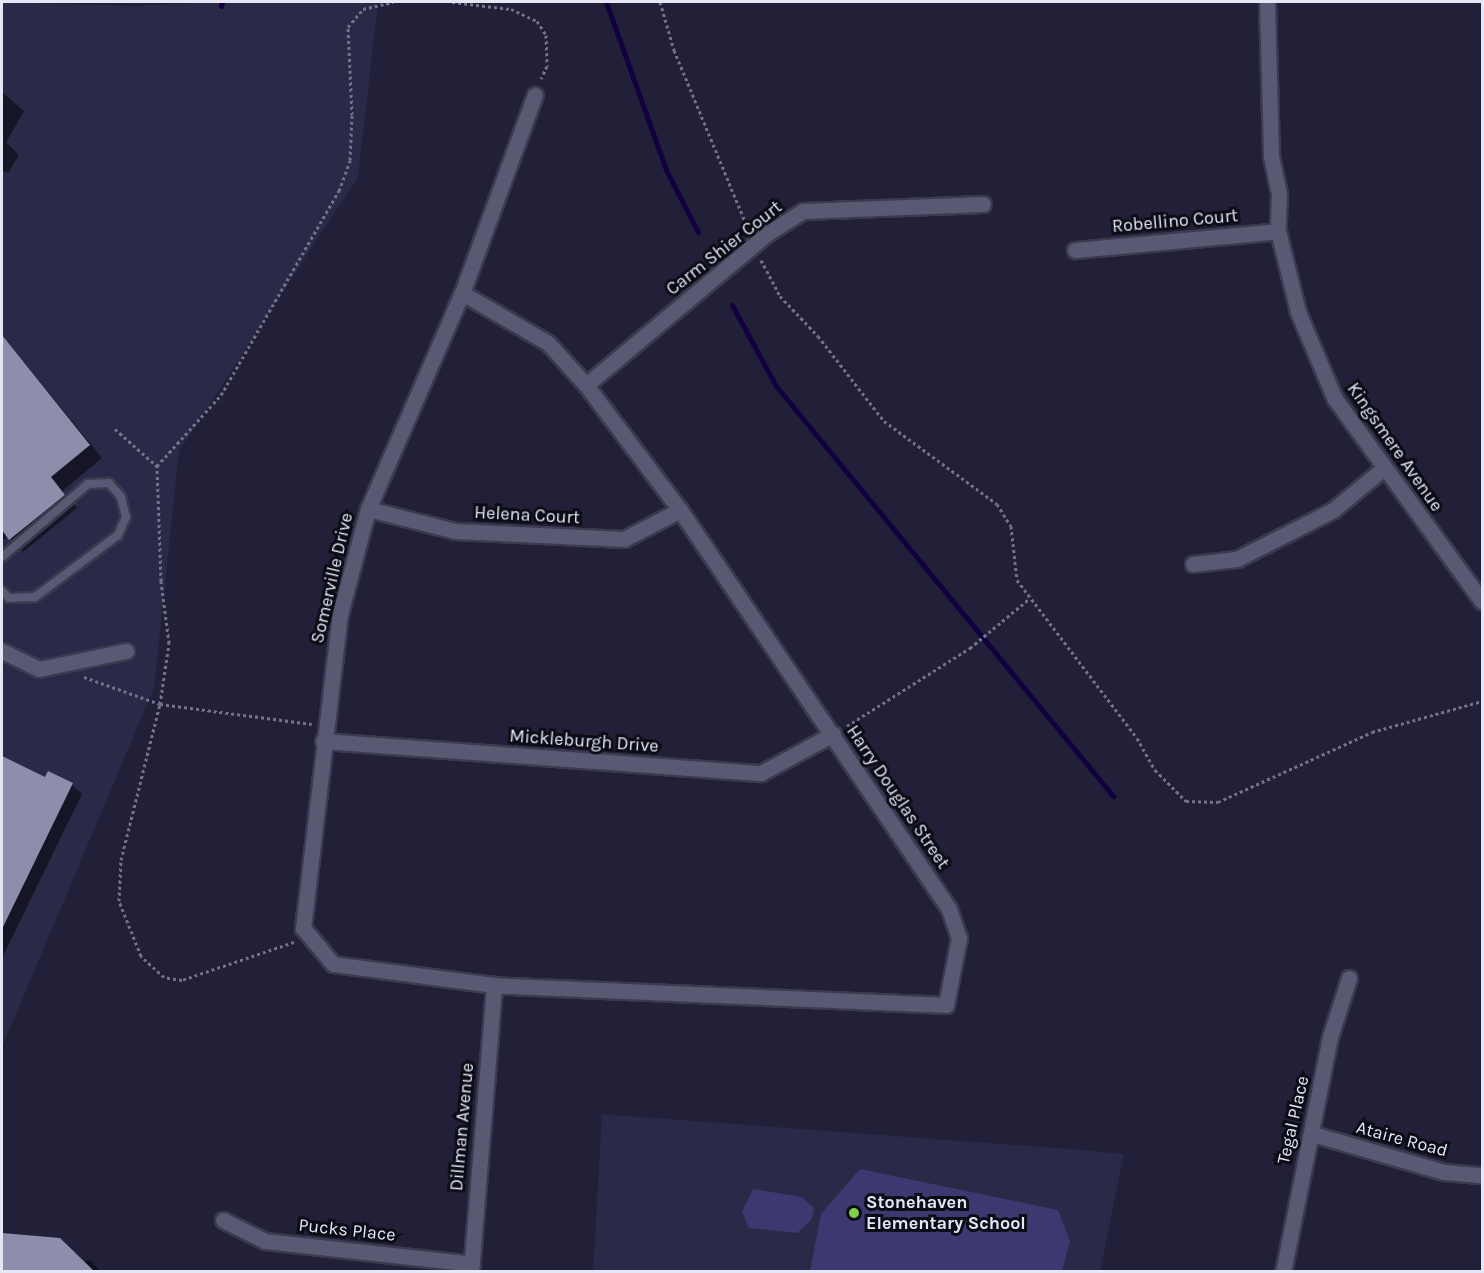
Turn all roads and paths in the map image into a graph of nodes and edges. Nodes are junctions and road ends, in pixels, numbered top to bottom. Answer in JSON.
{"nodes":[{"id":1,"x":393,"y":2,"type":"edge"},
{"id":2,"x":452,"y":2,"type":"edge"},
{"id":3,"x":660,"y":2,"type":"edge"},
{"id":4,"x":1267,"y":2,"type":"edge"},
{"id":5,"x":1277,"y":2,"type":"edge"},
{"id":6,"x":1270,"y":19,"type":"junction"},
{"id":7,"x":535,"y":95,"type":"joint"},
{"id":8,"x":983,"y":204,"type":"dead end"},
{"id":9,"x":1278,"y":231,"type":"junction"},
{"id":10,"x":754,"y":245,"type":"junction"},
{"id":11,"x":1075,"y":250,"type":"dead end"},
{"id":12,"x":462,"y":293,"type":"junction"},
{"id":13,"x":586,"y":385,"type":"junction"},
{"id":14,"x":115,"y":429,"type":"dead end"},
{"id":15,"x":157,"y":466,"type":"junction"},
{"id":16,"x":1384,"y":468,"type":"junction"},
{"id":17,"x":368,"y":509,"type":"junction"},
{"id":18,"x":680,"y":510,"type":"junction"},
{"id":19,"x":2,"y":557,"type":"edge"},
{"id":20,"x":1193,"y":564,"type":"dead end"},
{"id":21,"x":2,"y":591,"type":"edge"},
{"id":22,"x":1030,"y":598,"type":"junction"},
{"id":23,"x":1482,"y":601,"type":"edge"},
{"id":24,"x":2,"y":651,"type":"edge"},
{"id":25,"x":126,"y":651,"type":"dead end"},
{"id":26,"x":58,"y":665,"type":"junction"},
{"id":27,"x":1482,"y":701,"type":"edge"},
{"id":28,"x":160,"y":704,"type":"junction"},
{"id":29,"x":325,"y":726,"type":"junction"},
{"id":30,"x":833,"y":734,"type":"junction"},
{"id":31,"x":323,"y":741,"type":"junction"},
{"id":32,"x":310,"y":936,"type":"junction"},
{"id":33,"x":1349,"y":978,"type":"dead end"},
{"id":34,"x":494,"y":985,"type":"junction"},
{"id":35,"x":1313,"y":1134,"type":"junction"},
{"id":36,"x":1482,"y":1175,"type":"edge"},
{"id":37,"x":223,"y":1220,"type":"dead end"},
{"id":38,"x":471,"y":1268,"type":"edge"},
{"id":39,"x":1283,"y":1272,"type":"edge"}],
"edges":[{"from":1,"to":15,"type":"path"},
{"from":2,"to":7,"type":"path"},
{"from":3,"to":10,"type":"path"},
{"from":4,"to":6,"type":"street","name":"Kingsmere Avenue"},
{"from":5,"to":6,"type":"street","name":"Kingsmere Avenue"},
{"from":6,"to":9,"type":"street","name":"Kingsmere Avenue"},
{"from":7,"to":12,"type":"street","name":"Somerville Drive"},
{"from":8,"to":10,"type":"street","name":"Carm Shier Court"},
{"from":9,"to":11,"type":"street","name":"Robellino Court"},
{"from":9,"to":16,"type":"street","name":"Kingsmere Avenue"},
{"from":10,"to":13,"type":"street","name":"Carm Shier Court"},
{"from":10,"to":22,"type":"path"},
{"from":12,"to":13,"type":"street","name":"Harry Douglas Street"},
{"from":12,"to":17,"type":"street","name":"Somerville Drive"},
{"from":13,"to":18,"type":"street","name":"Harry Douglas Street"},
{"from":14,"to":15,"type":"path"},
{"from":15,"to":28,"type":"path"},
{"from":16,"to":20,"type":"street"},
{"from":16,"to":23,"type":"street","name":"Kingsmere Avenue"},
{"from":17,"to":18,"type":"street","name":"Helena Court"},
{"from":17,"to":29,"type":"street","name":"Somerville Drive"},
{"from":18,"to":30,"type":"street","name":"Harry Douglas Street"},
{"from":19,"to":21,"type":"lane"},
{"from":22,"to":27,"type":"path"},
{"from":22,"to":30,"type":"path"},
{"from":24,"to":26,"type":"street"},
{"from":25,"to":26,"type":"street"},
{"from":26,"to":28,"type":"path"},
{"from":28,"to":29,"type":"path"},
{"from":28,"to":32,"type":"path"},
{"from":29,"to":31,"type":"street","name":"Somerville Drive"},
{"from":30,"to":31,"type":"street","name":"Mickleburgh Drive"},
{"from":30,"to":34,"type":"street","name":"Harry Douglas Street"},
{"from":31,"to":32,"type":"street","name":"Somerville Drive"},
{"from":32,"to":34,"type":"street","name":"Somerville Drive"},
{"from":33,"to":35,"type":"street","name":"Tegal Place"},
{"from":34,"to":38,"type":"street","name":"Dillman Avenue"},
{"from":35,"to":36,"type":"street","name":"Ataire Road"},
{"from":35,"to":39,"type":"street","name":"Tegal Place"},
{"from":37,"to":38,"type":"street","name":"Pucks Place"}]}
